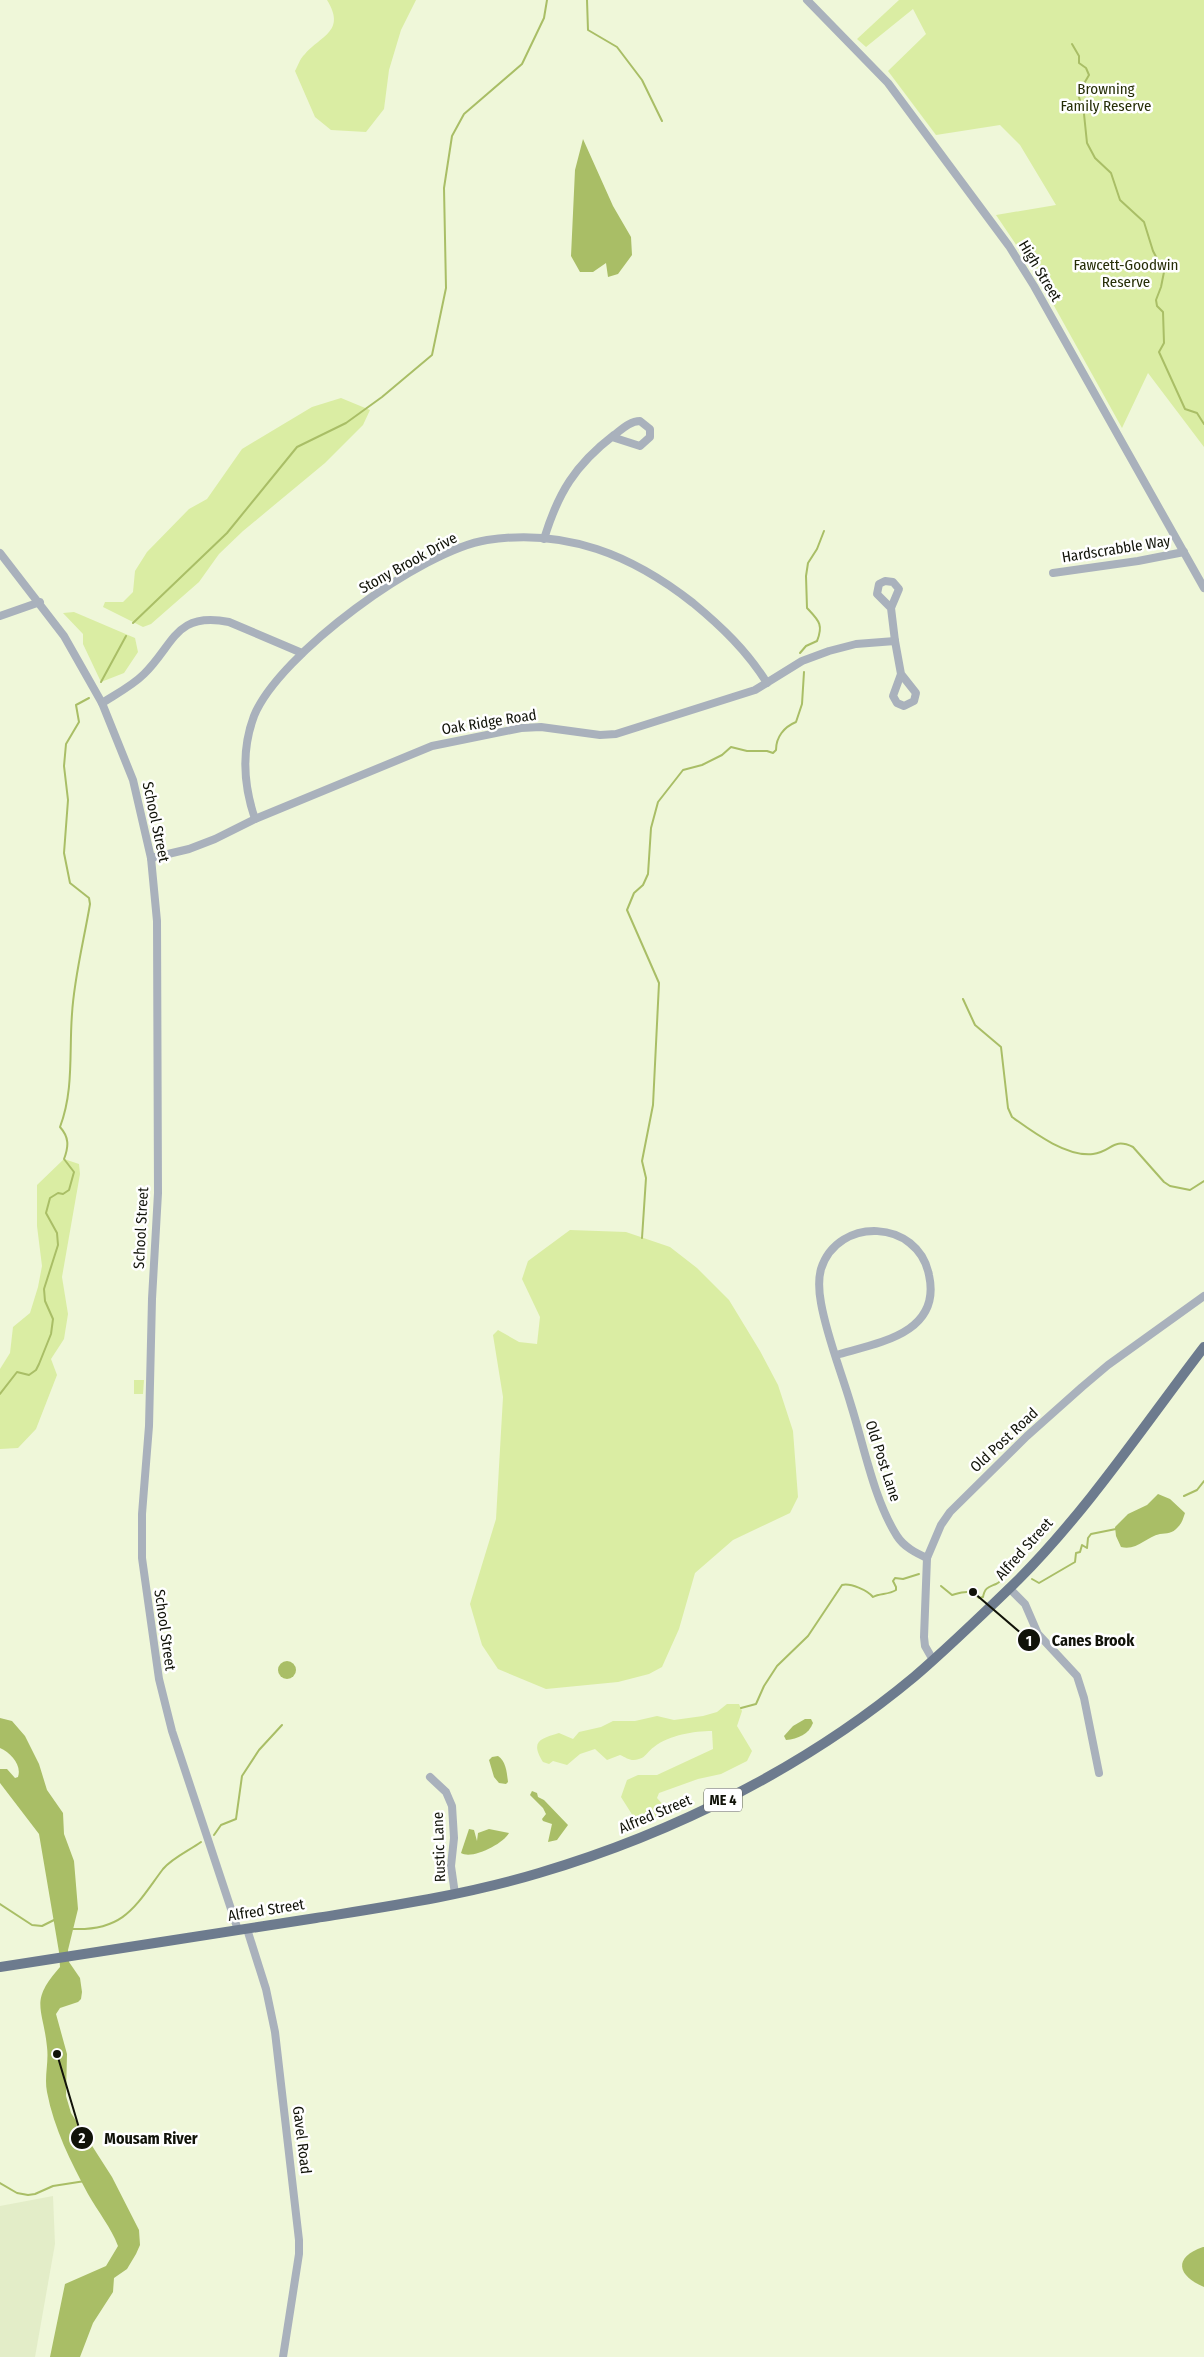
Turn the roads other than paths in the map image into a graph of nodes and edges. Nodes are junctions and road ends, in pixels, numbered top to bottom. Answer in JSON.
{"nodes":[{"id":1,"x":807,"y":0,"type":"edge"},
{"id":2,"x":612,"y":437,"type":"junction"},
{"id":3,"x":544,"y":539,"type":"junction"},
{"id":4,"x":1184,"y":552,"type":"junction"},
{"id":5,"x":0,"y":553,"type":"edge"},
{"id":6,"x":1053,"y":573,"type":"dead end"},
{"id":7,"x":1204,"y":588,"type":"edge"},
{"id":8,"x":40,"y":602,"type":"junction"},
{"id":9,"x":891,"y":608,"type":"dead end"},
{"id":10,"x":0,"y":616,"type":"edge"},
{"id":11,"x":895,"y":641,"type":"junction"},
{"id":12,"x":302,"y":652,"type":"junction"},
{"id":13,"x":901,"y":674,"type":"dead end"},
{"id":14,"x":767,"y":682,"type":"junction"},
{"id":15,"x":102,"y":703,"type":"junction"},
{"id":16,"x":255,"y":819,"type":"junction"},
{"id":17,"x":151,"y":858,"type":"junction"},
{"id":18,"x":1204,"y":1296,"type":"edge"},
{"id":19,"x":1204,"y":1346,"type":"edge"},
{"id":20,"x":836,"y":1355,"type":"junction"},
{"id":21,"x":927,"y":1558,"type":"junction"},
{"id":22,"x":1009,"y":1588,"type":"junction"},
{"id":23,"x":933,"y":1660,"type":"junction"},
{"id":24,"x":1099,"y":1773,"type":"dead end"},
{"id":25,"x":430,"y":1777,"type":"dead end"},
{"id":26,"x":455,"y":1894,"type":"junction"},
{"id":27,"x":243,"y":1930,"type":"junction"},
{"id":28,"x":0,"y":1967,"type":"edge"},
{"id":29,"x":283,"y":2357,"type":"edge"}],
"edges":[{"from":1,"to":4,"type":"street","name":"High Street"},
{"from":2,"to":2,"type":"street"},
{"from":2,"to":3,"type":"street"},
{"from":3,"to":12,"type":"street","name":"Stony Brook Drive"},
{"from":3,"to":14,"type":"street","name":"Stony Brook Drive"},
{"from":4,"to":6,"type":"street","name":"Hardscrabble Way"},
{"from":4,"to":7,"type":"street","name":"High Street"},
{"from":5,"to":8,"type":"street","name":"School Street"},
{"from":8,"to":10,"type":"street"},
{"from":8,"to":15,"type":"street","name":"School Street"},
{"from":9,"to":11,"type":"street"},
{"from":11,"to":13,"type":"street"},
{"from":11,"to":14,"type":"street","name":"Oak Ridge Road"},
{"from":12,"to":15,"type":"street"},
{"from":12,"to":16,"type":"street","name":"Stony Brook Drive"},
{"from":14,"to":16,"type":"street","name":"Oak Ridge Road"},
{"from":15,"to":17,"type":"street","name":"School Street"},
{"from":16,"to":17,"type":"street","name":"Oak Ridge Road"},
{"from":17,"to":27,"type":"street","name":"School Street"},
{"from":18,"to":21,"type":"street","name":"Old Post Road"},
{"from":19,"to":22,"type":"main road","name":"Alfred Street","number":"ME 4"},
{"from":20,"to":20,"type":"street","name":"Old Post Lane"},
{"from":20,"to":21,"type":"street","name":"Old Post Lane"},
{"from":21,"to":23,"type":"street","name":"Old Post Road"},
{"from":22,"to":23,"type":"main road","name":"Alfred Street","number":"ME 4"},
{"from":22,"to":24,"type":"street"},
{"from":23,"to":26,"type":"main road","name":"Alfred Street","number":"ME 4"},
{"from":25,"to":26,"type":"street","name":"Rustic Lane"},
{"from":26,"to":27,"type":"main road","name":"Alfred Street","number":"ME 4"},
{"from":27,"to":28,"type":"main road","name":"Alfred Street","number":"ME 4"},
{"from":27,"to":29,"type":"street","name":"Gavel Road"}]}
